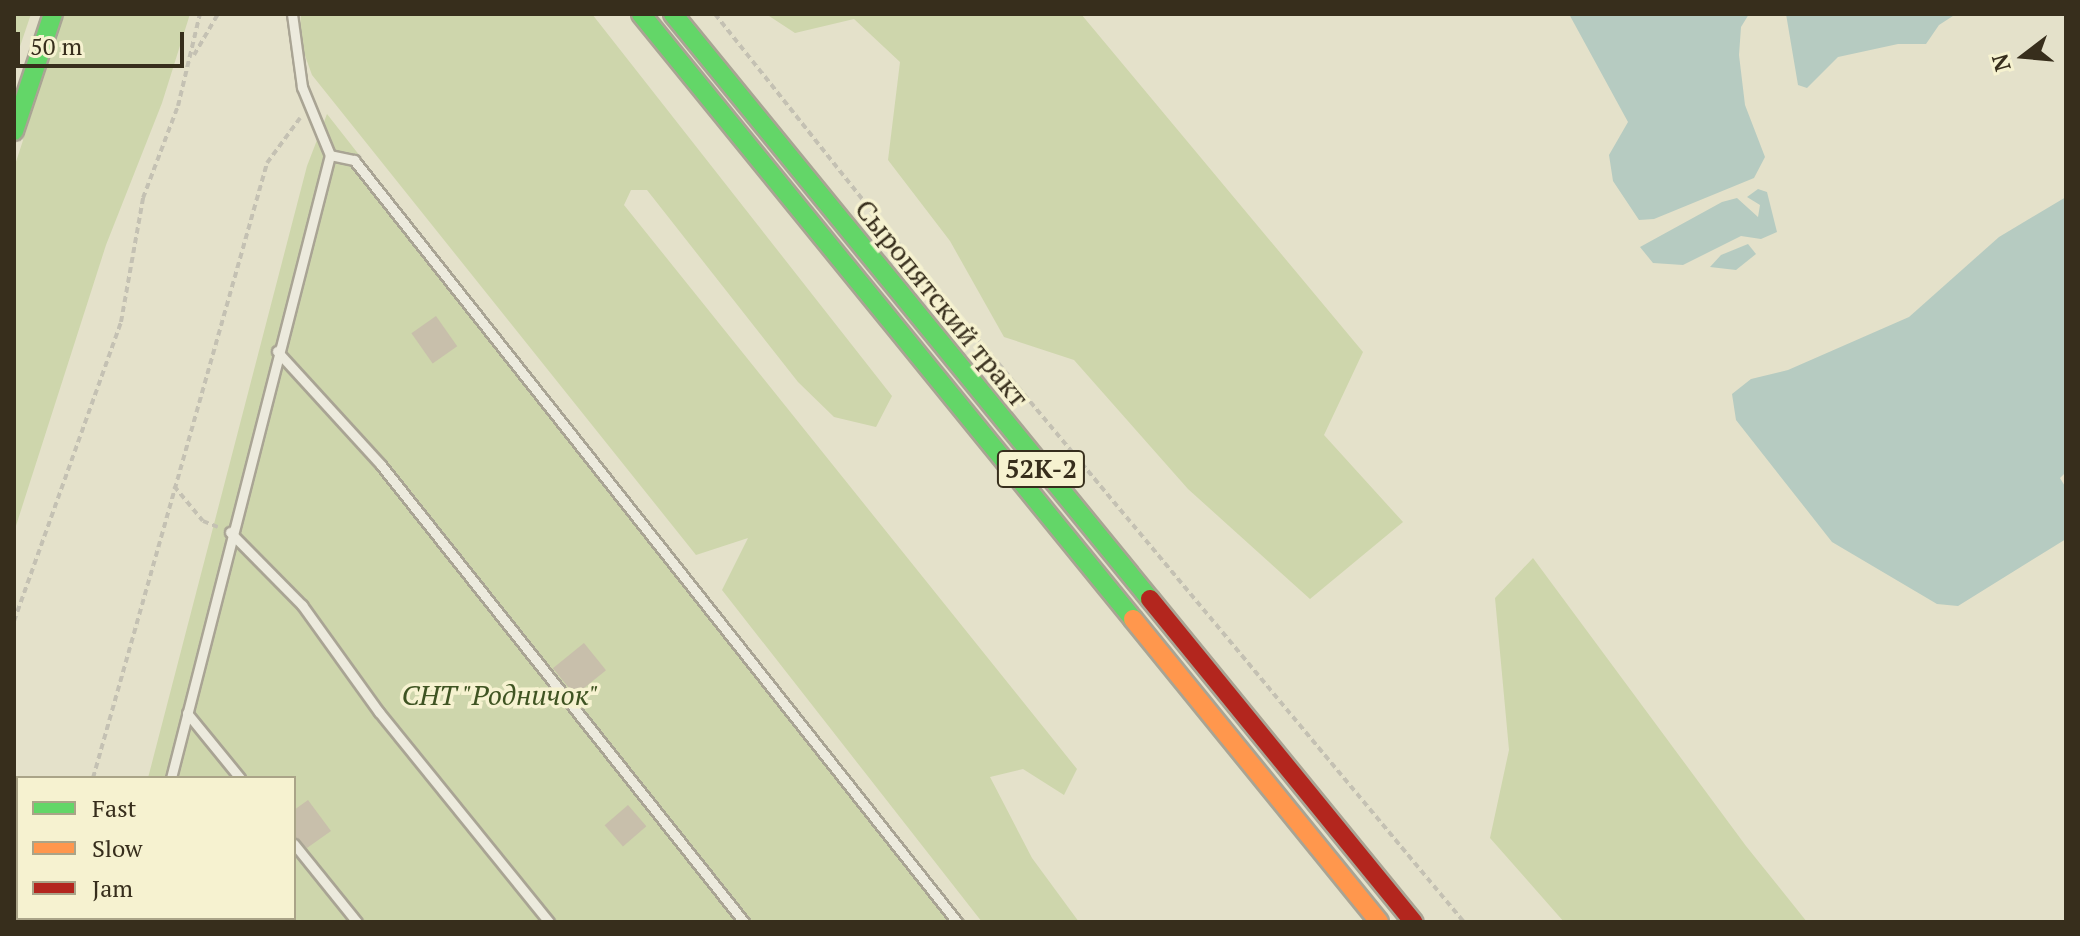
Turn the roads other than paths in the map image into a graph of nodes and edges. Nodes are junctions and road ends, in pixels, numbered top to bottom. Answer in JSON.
{"nodes":[{"id":1,"x":53,"y":14,"type":"edge"},
{"id":2,"x":292,"y":14,"type":"edge"},
{"id":3,"x":641,"y":14,"type":"edge"},
{"id":4,"x":673,"y":14,"type":"edge"},
{"id":5,"x":14,"y":131,"type":"edge"},
{"id":6,"x":330,"y":155,"type":"junction"},
{"id":7,"x":277,"y":351,"type":"junction"},
{"id":8,"x":230,"y":532,"type":"junction"},
{"id":9,"x":187,"y":713,"type":"junction"},
{"id":10,"x":171,"y":776,"type":"edge"},
{"id":11,"x":238,"y":776,"type":"edge"},
{"id":12,"x":296,"y":846,"type":"edge"},
{"id":13,"x":357,"y":922,"type":"edge"},
{"id":14,"x":549,"y":922,"type":"edge"},
{"id":15,"x":744,"y":922,"type":"edge"},
{"id":16,"x":957,"y":922,"type":"edge"},
{"id":17,"x":1379,"y":922,"type":"edge"},
{"id":18,"x":1413,"y":922,"type":"edge"}],
"edges":[{"from":1,"to":5,"type":"main road"},
{"from":2,"to":6,"type":"lane"},
{"from":3,"to":17,"type":"main road","name":"Сыропятский тракт","number":"52К-2"},
{"from":4,"to":18,"type":"main road","name":"Сыропятский тракт","number":"52К-2"},
{"from":6,"to":7,"type":"lane"},
{"from":6,"to":16,"type":"lane"},
{"from":7,"to":8,"type":"lane"},
{"from":7,"to":15,"type":"lane"},
{"from":8,"to":9,"type":"lane"},
{"from":8,"to":14,"type":"lane"},
{"from":9,"to":10,"type":"lane"},
{"from":9,"to":11,"type":"lane"},
{"from":12,"to":13,"type":"lane"}]}
